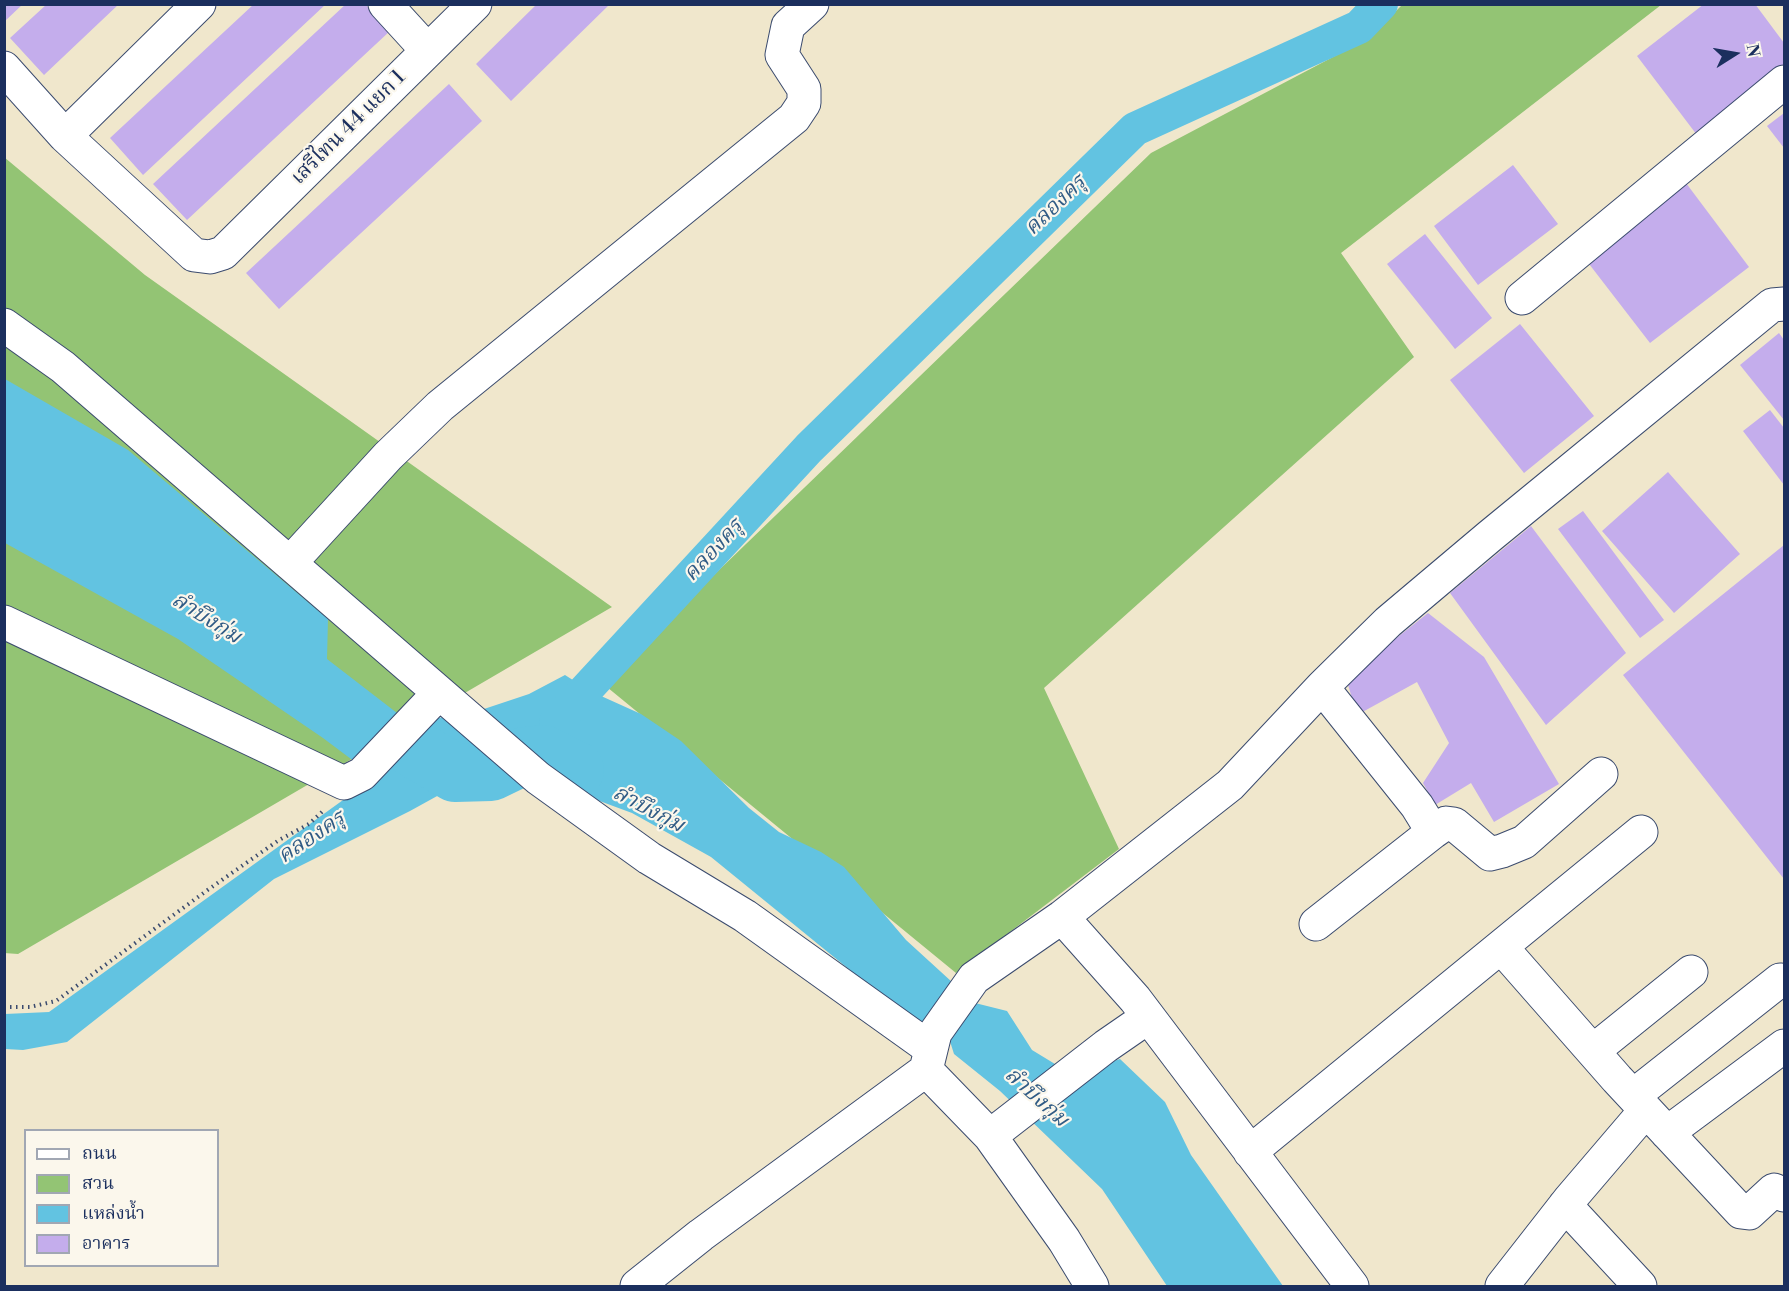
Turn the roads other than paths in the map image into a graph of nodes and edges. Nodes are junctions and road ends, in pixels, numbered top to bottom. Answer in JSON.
{"nodes":[{"id":1,"x":199,"y":4,"type":"edge"},
{"id":2,"x":385,"y":4,"type":"edge"},
{"id":3,"x":476,"y":4,"type":"edge"},
{"id":4,"x":812,"y":4,"type":"edge"},
{"id":5,"x":427,"y":50,"type":"junction"},
{"id":6,"x":4,"y":68,"type":"edge"},
{"id":7,"x":1785,"y":82,"type":"edge"},
{"id":8,"x":65,"y":136,"type":"junction"},
{"id":9,"x":1522,"y":298,"type":"dead end"},
{"id":10,"x":1785,"y":304,"type":"edge"},
{"id":11,"x":4,"y":325,"type":"edge"},
{"id":12,"x":290,"y":563,"type":"junction"},
{"id":13,"x":4,"y":622,"type":"edge"},
{"id":14,"x":1322,"y":687,"type":"junction"},
{"id":15,"x":436,"y":702,"type":"junction"},
{"id":16,"x":1601,"y":774,"type":"dead end"},
{"id":17,"x":1433,"y":832,"type":"junction"},
{"id":18,"x":1641,"y":832,"type":"dead end"},
{"id":19,"x":1062,"y":916,"type":"junction"},
{"id":20,"x":1316,"y":924,"type":"dead end"},
{"id":21,"x":1502,"y":948,"type":"junction"},
{"id":22,"x":1691,"y":972,"type":"dead end"},
{"id":23,"x":1780,"y":980,"type":"dead end"},
{"id":24,"x":1148,"y":1017,"type":"junction"},
{"id":25,"x":1785,"y":1046,"type":"edge"},
{"id":26,"x":931,"y":1050,"type":"junction"},
{"id":27,"x":1593,"y":1051,"type":"junction"},
{"id":28,"x":1649,"y":1113,"type":"junction"},
{"id":29,"x":1002,"y":1126,"type":"junction"},
{"id":30,"x":1250,"y":1152,"type":"junction"},
{"id":31,"x":1785,"y":1195,"type":"edge"},
{"id":32,"x":1565,"y":1205,"type":"junction"},
{"id":33,"x":637,"y":1287,"type":"edge"},
{"id":34,"x":1092,"y":1287,"type":"edge"},
{"id":35,"x":1352,"y":1287,"type":"edge"},
{"id":36,"x":1502,"y":1287,"type":"edge"},
{"id":37,"x":1640,"y":1287,"type":"edge"}],
"edges":[{"from":1,"to":8,"type":"street"},
{"from":2,"to":5,"type":"street"},
{"from":3,"to":5,"type":"street","name":"เสรีไทน 44 แยก 1"},
{"from":4,"to":12,"type":"street"},
{"from":5,"to":8,"type":"street","name":"เสรีไทน 44 แยก 1"},
{"from":6,"to":8,"type":"street"},
{"from":7,"to":9,"type":"street"},
{"from":10,"to":14,"type":"street"},
{"from":11,"to":12,"type":"street"},
{"from":12,"to":15,"type":"street"},
{"from":13,"to":15,"type":"street"},
{"from":14,"to":17,"type":"street"},
{"from":14,"to":19,"type":"street"},
{"from":15,"to":26,"type":"street"},
{"from":16,"to":17,"type":"street"},
{"from":17,"to":20,"type":"street"},
{"from":18,"to":21,"type":"street"},
{"from":19,"to":24,"type":"street"},
{"from":19,"to":26,"type":"street"},
{"from":21,"to":27,"type":"street"},
{"from":21,"to":30,"type":"street"},
{"from":22,"to":27,"type":"street"},
{"from":23,"to":28,"type":"street"},
{"from":24,"to":29,"type":"street"},
{"from":24,"to":30,"type":"street"},
{"from":25,"to":28,"type":"street"},
{"from":26,"to":29,"type":"street"},
{"from":26,"to":33,"type":"street"},
{"from":27,"to":28,"type":"street"},
{"from":28,"to":31,"type":"street"},
{"from":28,"to":32,"type":"street"},
{"from":29,"to":34,"type":"street"},
{"from":30,"to":35,"type":"street"},
{"from":32,"to":36,"type":"street"},
{"from":32,"to":37,"type":"street"}]}
